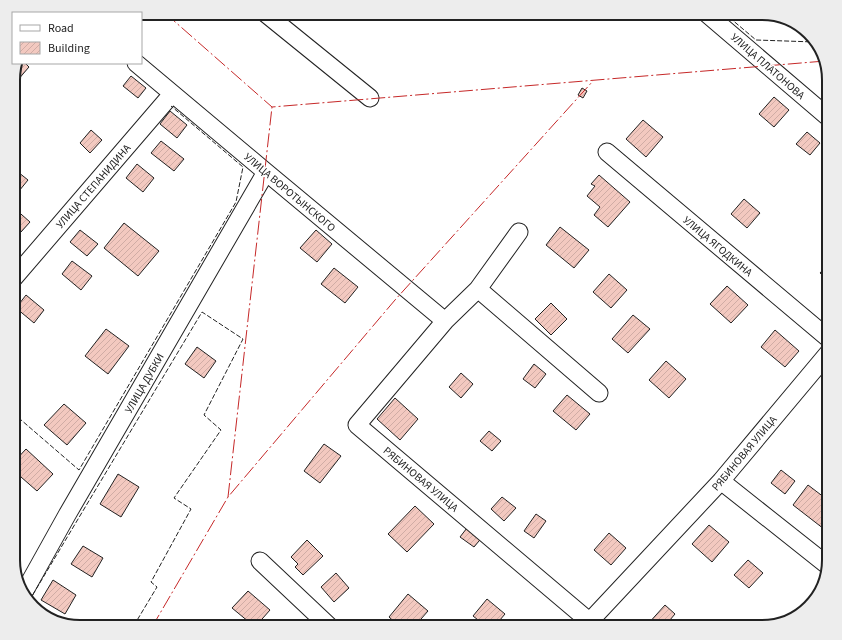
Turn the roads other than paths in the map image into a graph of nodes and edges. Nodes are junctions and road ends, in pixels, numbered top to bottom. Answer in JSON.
{"nodes":[{"id":1,"x":274,"y":20,"type":"edge"},
{"id":2,"x":714,"y":20,"type":"edge"},
{"id":3,"x":137,"y":64,"type":"edge"},
{"id":4,"x":172,"y":94,"type":"junction"},
{"id":5,"x":370,"y":98,"type":"dead end"},
{"id":6,"x":822,"y":112,"type":"edge"},
{"id":7,"x":607,"y":152,"type":"dead end"},
{"id":8,"x":266,"y":172,"type":"junction"},
{"id":9,"x":519,"y":232,"type":"dead end"},
{"id":10,"x":20,"y":271,"type":"edge"},
{"id":11,"x":478,"y":289,"type":"junction"},
{"id":12,"x":445,"y":321,"type":"junction"},
{"id":13,"x":822,"y":333,"type":"edge"},
{"id":14,"x":822,"y":360,"type":"edge"},
{"id":15,"x":599,"y":393,"type":"dead end"},
{"id":16,"x":721,"y":481,"type":"junction"},
{"id":17,"x":260,"y":561,"type":"dead end"},
{"id":18,"x":822,"y":561,"type":"edge"},
{"id":19,"x":27,"y":587,"type":"edge"},
{"id":20,"x":323,"y":620,"type":"edge"},
{"id":21,"x":588,"y":620,"type":"edge"},
{"id":22,"x":597,"y":620,"type":"edge"}],
"edges":[{"from":1,"to":5,"type":"street"},
{"from":2,"to":6,"type":"street","name":"УЛИЦА ПЛАТОНОВА"},
{"from":3,"to":4,"type":"street","name":"УЛИЦА ВОРОТЫНСКОГО"},
{"from":4,"to":8,"type":"street","name":"УЛИЦА ВОРОТЫНСКОГО"},
{"from":4,"to":10,"type":"street","name":"УЛИЦА СТЕПАНИДИНА"},
{"from":7,"to":13,"type":"street","name":"УЛИЦА ЯГОДКИНА"},
{"from":8,"to":12,"type":"street","name":"УЛИЦА ВОРОТЫНСКОГО"},
{"from":8,"to":19,"type":"street","name":"УЛИЦА ДУБКИ"},
{"from":9,"to":11,"type":"street"},
{"from":11,"to":12,"type":"street"},
{"from":11,"to":15,"type":"street"},
{"from":12,"to":21,"type":"street","name":"РЯБИНОВАЯ УЛИЦА"},
{"from":14,"to":16,"type":"street","name":"РЯБИНОВАЯ УЛИЦА"},
{"from":16,"to":18,"type":"street"},
{"from":16,"to":22,"type":"street","name":"РЯБИНОВАЯ УЛИЦА"},
{"from":17,"to":20,"type":"street"}]}
